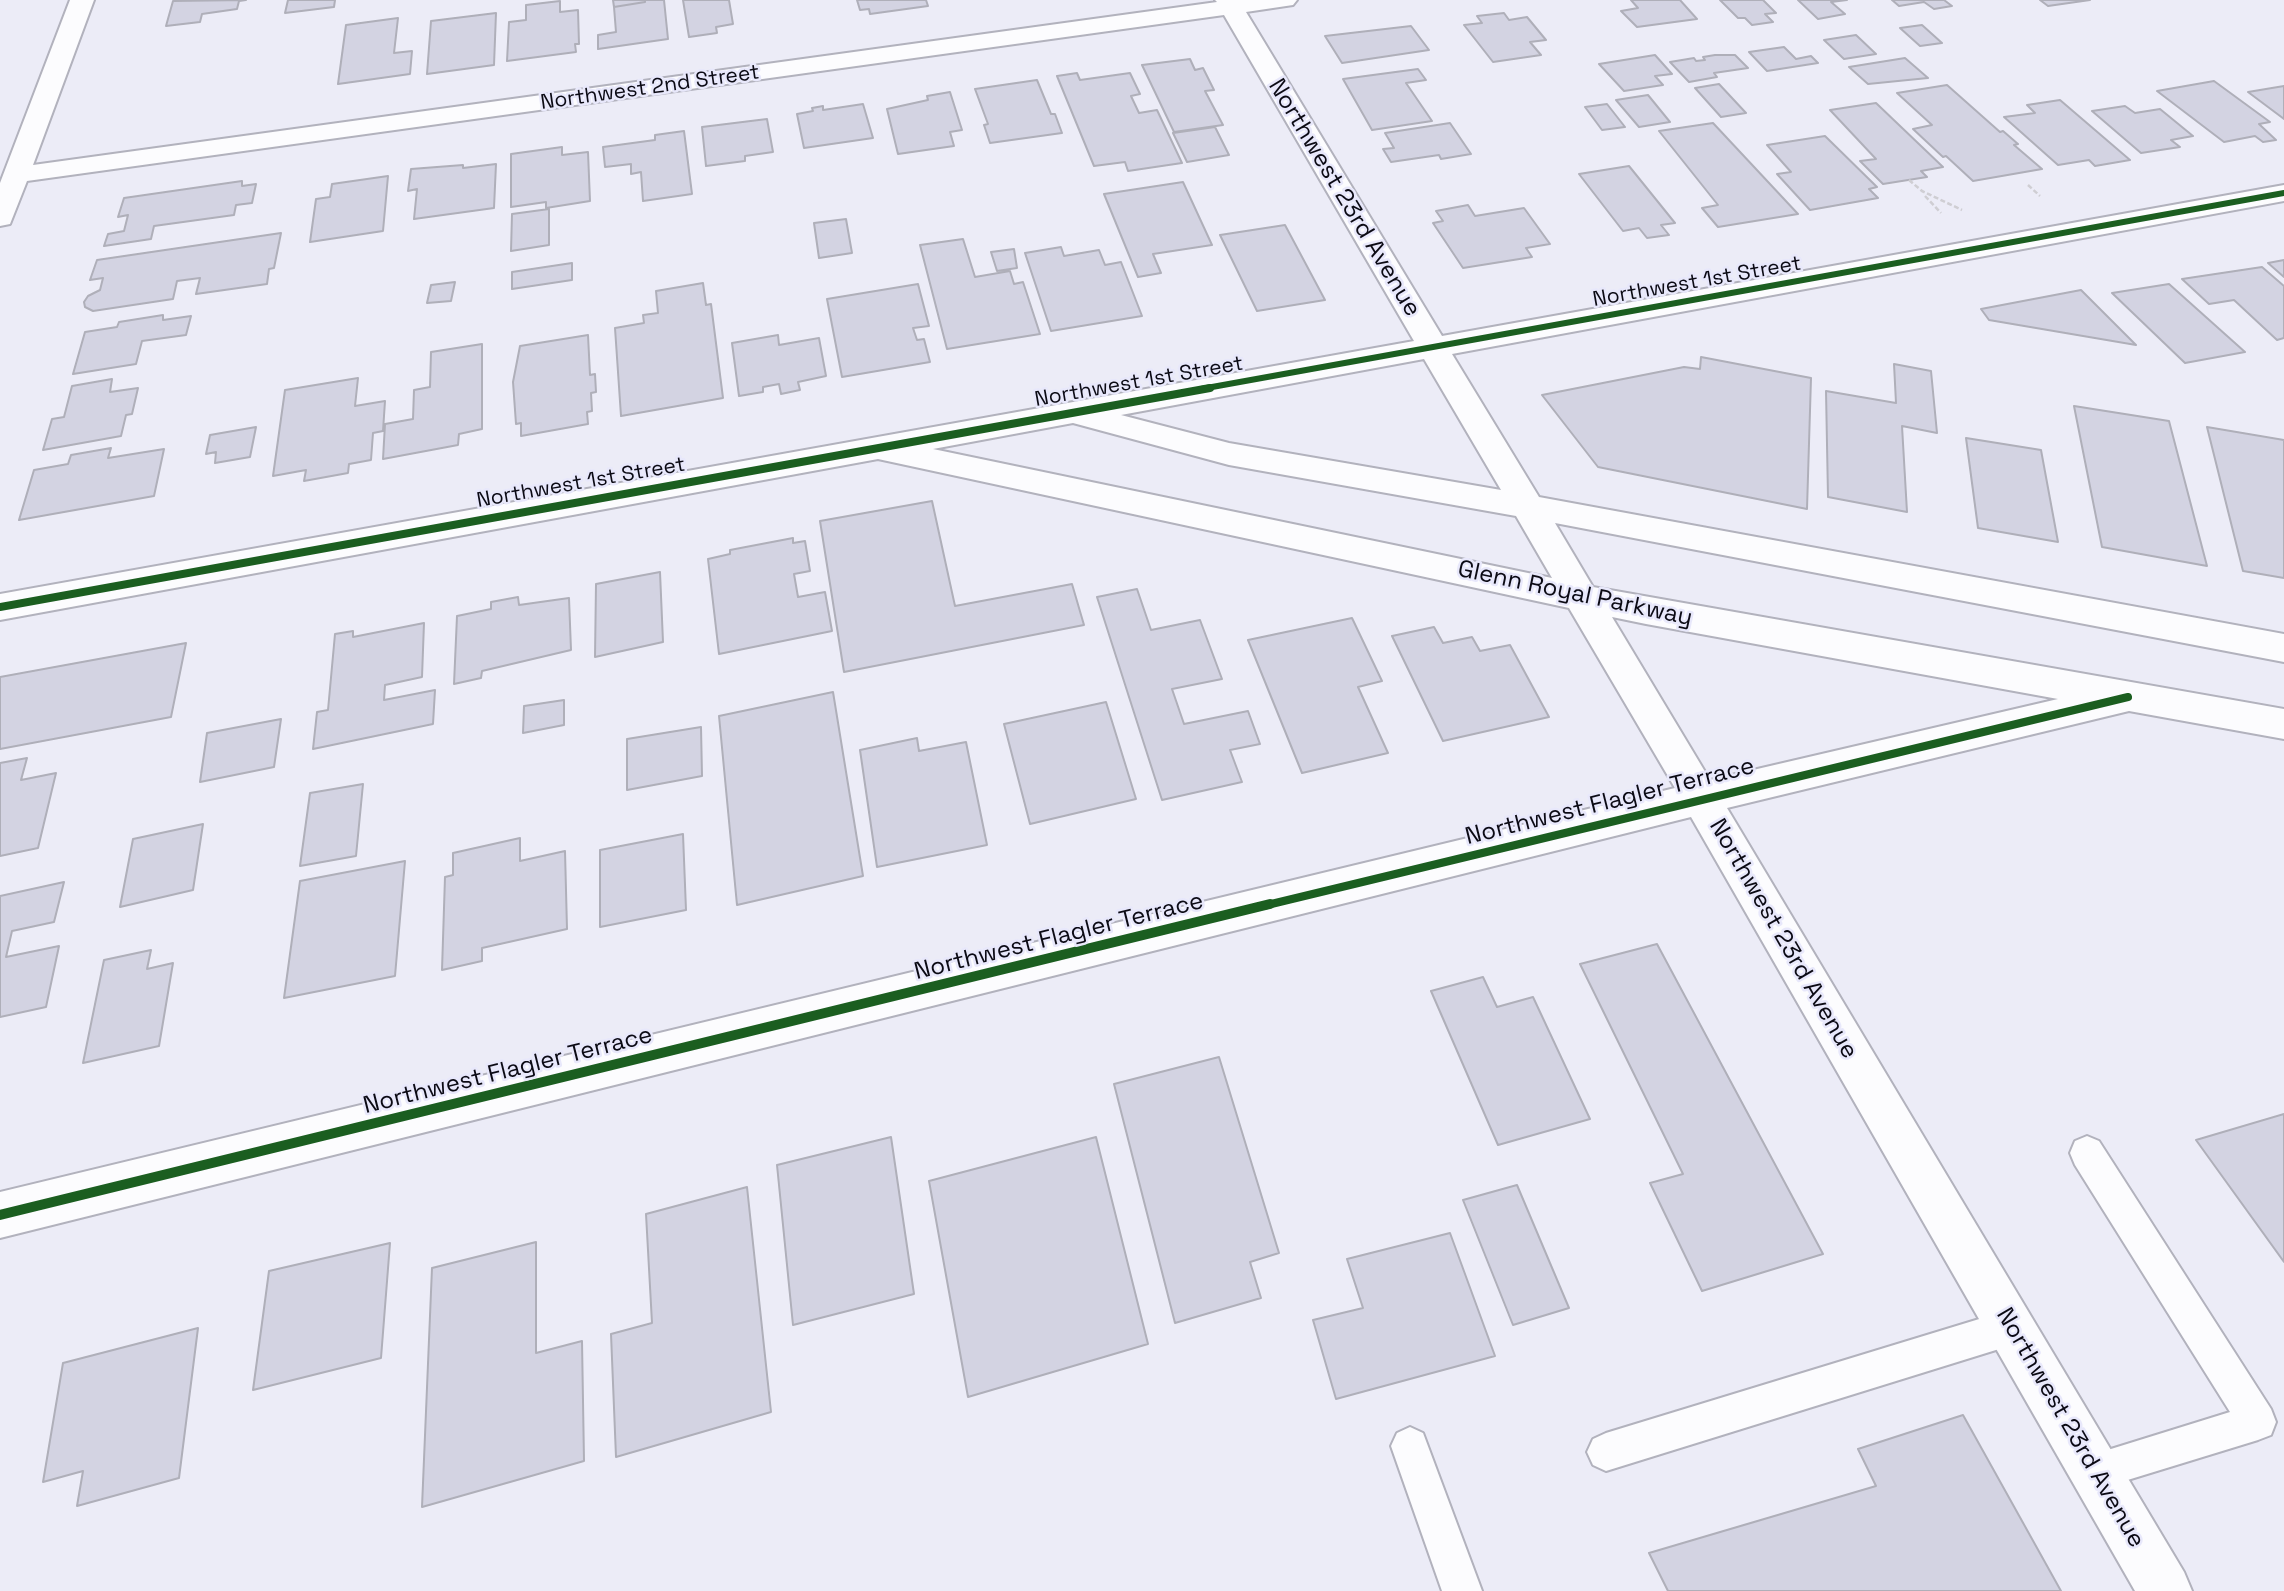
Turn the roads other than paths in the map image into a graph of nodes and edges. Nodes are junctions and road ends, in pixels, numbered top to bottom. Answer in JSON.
{"nodes":[{"id":1,"x":82,"y":0,"type":"edge"},
{"id":2,"x":1285,"y":0,"type":"edge"},
{"id":3,"x":1229,"y":4,"type":"edge"},
{"id":4,"x":16,"y":175,"type":"junction"},
{"id":5,"x":2284,"y":193,"type":"edge"},
{"id":6,"x":0,"y":218,"type":"edge"},
{"id":7,"x":1433,"y":348,"type":"junction"},
{"id":8,"x":1070,"y":412,"type":"junction"},
{"id":9,"x":870,"y":447,"type":"junction"},
{"id":10,"x":1527,"y":507,"type":"junction"},
{"id":11,"x":1581,"y":596,"type":"junction"},
{"id":12,"x":0,"y":607,"type":"edge"},
{"id":13,"x":2284,"y":648,"type":"edge"},
{"id":14,"x":2128,"y":696,"type":"junction"},
{"id":15,"x":2284,"y":724,"type":"edge"},
{"id":16,"x":1701,"y":799,"type":"junction"},
{"id":17,"x":2087,"y":1153,"type":"dead end"},
{"id":18,"x":0,"y":1215,"type":"edge"},
{"id":19,"x":2012,"y":1327,"type":"junction"},
{"id":20,"x":1410,"y":1446,"type":"dead end"},
{"id":21,"x":1606,"y":1452,"type":"dead end"},
{"id":22,"x":2095,"y":1471,"type":"junction"},
{"id":23,"x":1462,"y":1591,"type":"edge"},
{"id":24,"x":2165,"y":1591,"type":"edge"}],
"edges":[{"from":1,"to":4,"type":"street"},
{"from":2,"to":3,"type":"street","name":"Northwest 2nd Street"},
{"from":3,"to":4,"type":"street","name":"Northwest 2nd Street"},
{"from":3,"to":7,"type":"street","name":"Northwest 23rd Avenue"},
{"from":4,"to":6,"type":"street"},
{"from":5,"to":7,"type":"street","name":"Northwest 1st Street"},
{"from":7,"to":8,"type":"street","name":"Northwest 1st Street"},
{"from":7,"to":10,"type":"street","name":"Northwest 23rd Avenue"},
{"from":8,"to":9,"type":"street","name":"Northwest 1st Street"},
{"from":8,"to":10,"type":"street"},
{"from":9,"to":11,"type":"street","name":"Glenn Royal Parkway"},
{"from":9,"to":12,"type":"street","name":"Northwest 1st Street"},
{"from":10,"to":11,"type":"street","name":"Northwest 23rd Avenue"},
{"from":10,"to":13,"type":"street"},
{"from":11,"to":14,"type":"street","name":"Glenn Royal Parkway"},
{"from":11,"to":16,"type":"street","name":"Northwest 23rd Avenue"},
{"from":14,"to":15,"type":"street","name":"Glenn Royal Parkway"},
{"from":14,"to":16,"type":"street","name":"Northwest Flagler Terrace"},
{"from":16,"to":18,"type":"street","name":"Northwest Flagler Terrace"},
{"from":16,"to":19,"type":"street","name":"Northwest 23rd Avenue"},
{"from":17,"to":22,"type":"lane"},
{"from":19,"to":21,"type":"lane"},
{"from":19,"to":22,"type":"street","name":"Northwest 23rd Avenue"},
{"from":20,"to":23,"type":"lane"},
{"from":22,"to":24,"type":"street","name":"Northwest 23rd Avenue"}]}
